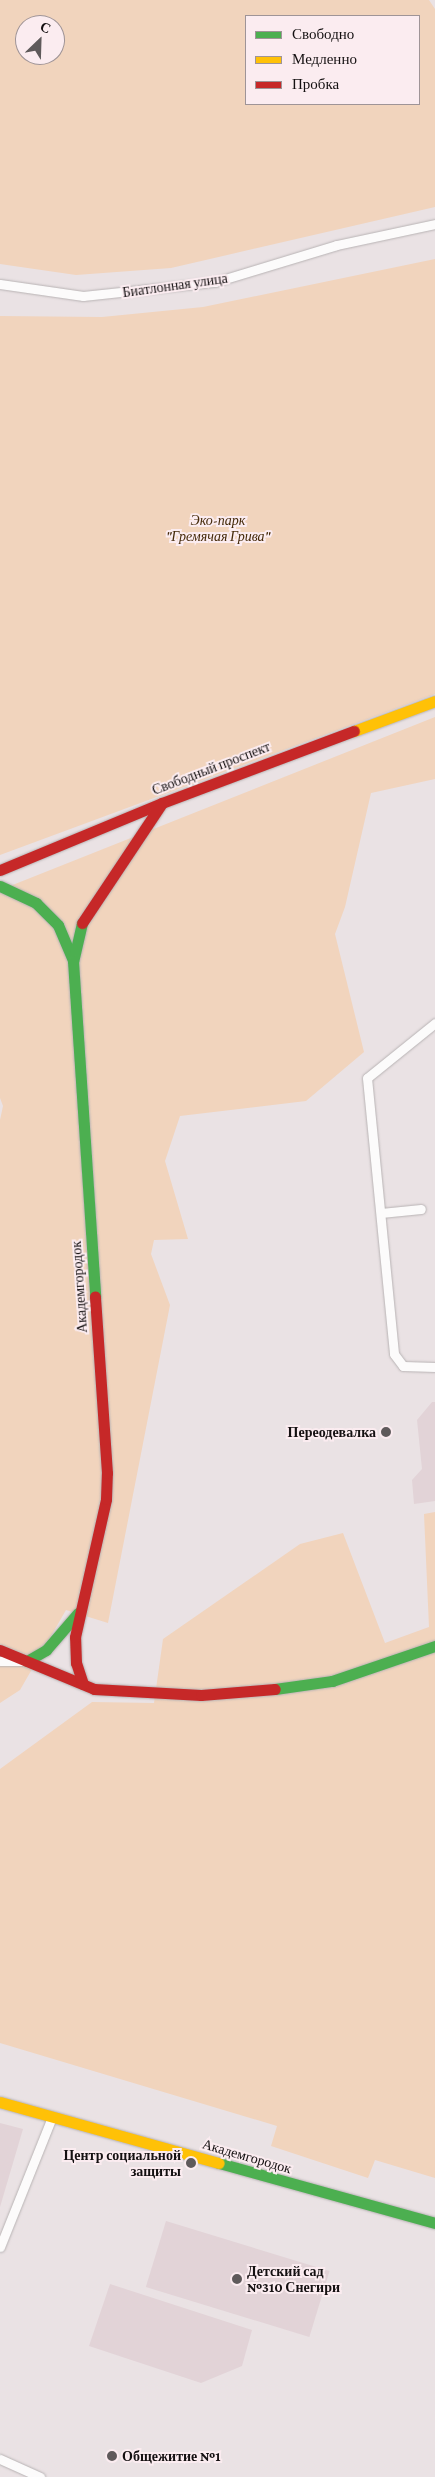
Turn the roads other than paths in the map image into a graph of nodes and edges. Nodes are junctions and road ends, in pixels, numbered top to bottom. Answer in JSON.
{"nodes":[{"id":1,"x":435,"y":224,"type":"edge"},
{"id":2,"x":0,"y":284,"type":"edge"},
{"id":3,"x":435,"y":701,"type":"edge"},
{"id":4,"x":162,"y":802,"type":"junction"},
{"id":5,"x":0,"y":870,"type":"edge"},
{"id":6,"x":0,"y":886,"type":"edge"},
{"id":7,"x":74,"y":961,"type":"junction"},
{"id":8,"x":435,"y":1023,"type":"edge"},
{"id":9,"x":421,"y":1208,"type":"dead end"},
{"id":10,"x":381,"y":1213,"type":"junction"},
{"id":11,"x":435,"y":1367,"type":"edge"},
{"id":12,"x":80,"y":1609,"type":"junction"},
{"id":13,"x":435,"y":1646,"type":"edge"},
{"id":14,"x":0,"y":1650,"type":"edge"},
{"id":15,"x":0,"y":1661,"type":"edge"},
{"id":16,"x":26,"y":1661,"type":"junction"},
{"id":17,"x":83,"y":1684,"type":"junction"},
{"id":18,"x":0,"y":2102,"type":"edge"},
{"id":19,"x":52,"y":2117,"type":"junction"},
{"id":20,"x":435,"y":2223,"type":"edge"},
{"id":21,"x":0,"y":2247,"type":"edge"},
{"id":22,"x":0,"y":2459,"type":"edge"},
{"id":23,"x":40,"y":2477,"type":"edge"}],
"edges":[{"from":1,"to":2,"type":"street","name":"Биатлонная улица"},
{"from":3,"to":4,"type":"main road","name":"Свободный проспект"},
{"from":4,"to":5,"type":"main road","name":"Свободный проспект"},
{"from":4,"to":7,"type":"main road"},
{"from":6,"to":7,"type":"main road"},
{"from":7,"to":12,"type":"main road","name":"Академгородок"},
{"from":8,"to":10,"type":"street"},
{"from":9,"to":10,"type":"street"},
{"from":10,"to":11,"type":"street"},
{"from":12,"to":16,"type":"main road"},
{"from":12,"to":17,"type":"main road","name":"Академгородок"},
{"from":13,"to":17,"type":"main road"},
{"from":14,"to":16,"type":"main road"},
{"from":15,"to":16,"type":"street"},
{"from":16,"to":17,"type":"main road"},
{"from":18,"to":19,"type":"main road","name":"Академгородок"},
{"from":19,"to":20,"type":"main road","name":"Академгородок"},
{"from":19,"to":21,"type":"street"},
{"from":22,"to":23,"type":"street"}]}
